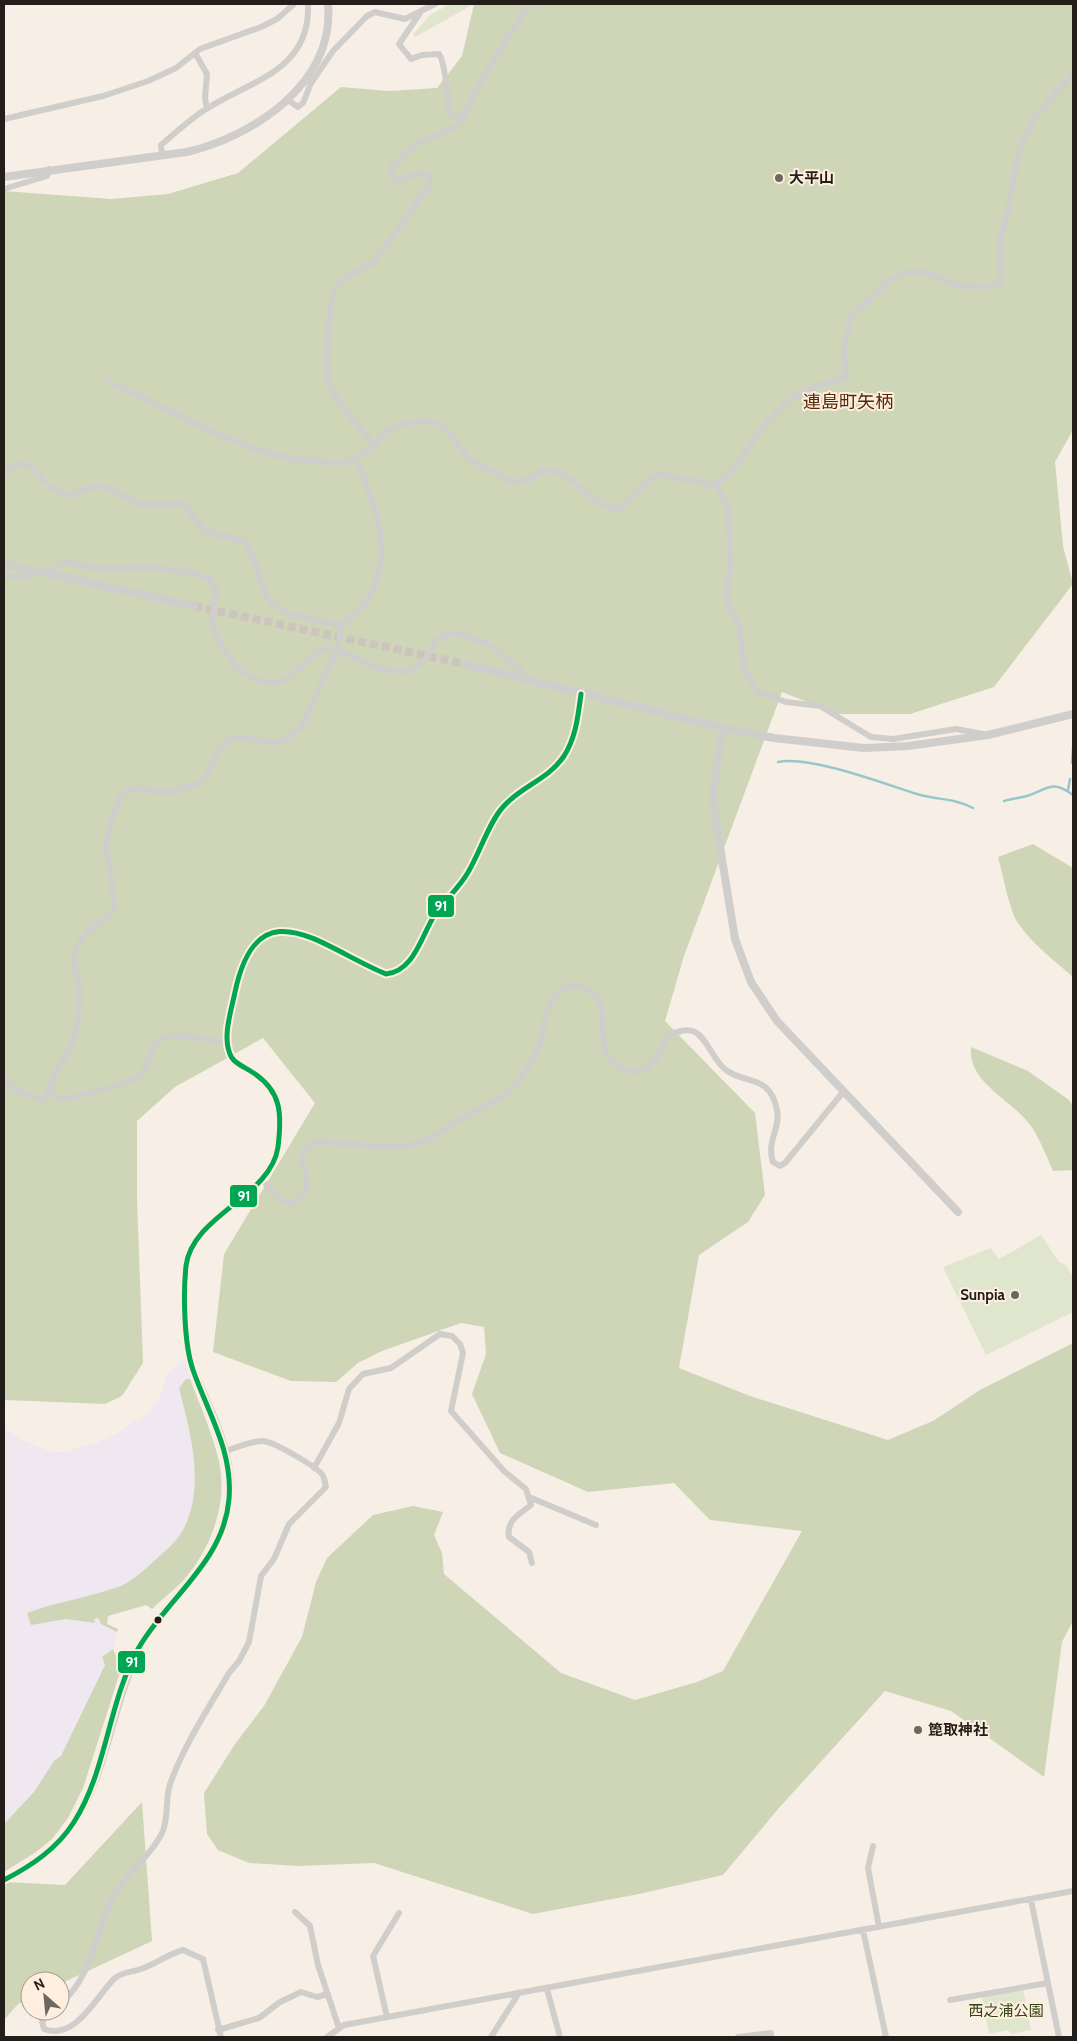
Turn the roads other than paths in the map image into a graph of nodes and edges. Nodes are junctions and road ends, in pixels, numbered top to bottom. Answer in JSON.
{"nodes":[{"id":1,"x":294,"y":4,"type":"edge"},
{"id":2,"x":308,"y":4,"type":"edge"},
{"id":3,"x":328,"y":4,"type":"edge"},
{"id":4,"x":435,"y":4,"type":"edge"},
{"id":5,"x":529,"y":4,"type":"edge"},
{"id":6,"x":425,"y":8,"type":"edge"},
{"id":7,"x":195,"y":53,"type":"junction"},
{"id":8,"x":1073,"y":76,"type":"edge"},
{"id":9,"x":288,"y":100,"type":"junction"},
{"id":10,"x":206,"y":109,"type":"junction"},
{"id":11,"x":464,"y":116,"type":"junction"},
{"id":12,"x":4,"y":119,"type":"edge"},
{"id":13,"x":162,"y":156,"type":"junction"},
{"id":14,"x":49,"y":170,"type":"junction"},
{"id":15,"x":4,"y":177,"type":"edge"},
{"id":16,"x":4,"y":189,"type":"edge"},
{"id":17,"x":109,"y":382,"type":"dead end"},
{"id":18,"x":374,"y":445,"type":"junction"},
{"id":19,"x":355,"y":460,"type":"junction"},
{"id":20,"x":4,"y":470,"type":"edge"},
{"id":21,"x":714,"y":485,"type":"junction"},
{"id":22,"x":4,"y":564,"type":"edge"},
{"id":23,"x":32,"y":571,"type":"junction"},
{"id":24,"x":45,"y":573,"type":"junction"},
{"id":25,"x":4,"y":577,"type":"edge"},
{"id":26,"x":194,"y":606,"type":"tunnel mouth"},
{"id":27,"x":341,"y":626,"type":"junction"},
{"id":28,"x":338,"y":649,"type":"junction"},
{"id":29,"x":465,"y":664,"type":"tunnel mouth"},
{"id":30,"x":524,"y":680,"type":"junction"},
{"id":31,"x":581,"y":694,"type":"junction"},
{"id":32,"x":1073,"y":714,"type":"edge"},
{"id":33,"x":722,"y":728,"type":"junction"},
{"id":34,"x":988,"y":735,"type":"junction"},
{"id":35,"x":226,"y":1042,"type":"junction"},
{"id":36,"x":4,"y":1078,"type":"edge"},
{"id":37,"x":844,"y":1091,"type":"junction"},
{"id":38,"x":50,"y":1093,"type":"junction"},
{"id":39,"x":261,"y":1179,"type":"junction"},
{"id":40,"x":958,"y":1212,"type":"dead end"},
{"id":41,"x":192,"y":1368,"type":"joint"},
{"id":42,"x":226,"y":1451,"type":"junction"},
{"id":43,"x":314,"y":1468,"type":"junction"},
{"id":44,"x":529,"y":1497,"type":"junction"},
{"id":45,"x":596,"y":1525,"type":"dead end"},
{"id":46,"x":532,"y":1563,"type":"dead end"},
{"id":47,"x":873,"y":1846,"type":"dead end"},
{"id":48,"x":4,"y":1880,"type":"edge"},
{"id":49,"x":1073,"y":1891,"type":"edge"},
{"id":50,"x":1031,"y":1900,"type":"junction"},
{"id":51,"x":295,"y":1912,"type":"dead end"},
{"id":52,"x":399,"y":1912,"type":"dead end"},
{"id":53,"x":879,"y":1926,"type":"junction"},
{"id":54,"x":863,"y":1930,"type":"junction"},
{"id":55,"x":1048,"y":1983,"type":"junction"},
{"id":56,"x":547,"y":1989,"type":"junction"},
{"id":57,"x":70,"y":1993,"type":"edge"},
{"id":58,"x":328,"y":1994,"type":"junction"},
{"id":59,"x":519,"y":1994,"type":"junction"},
{"id":60,"x":950,"y":2000,"type":"dead end"},
{"id":61,"x":388,"y":2017,"type":"junction"},
{"id":62,"x":43,"y":2021,"type":"edge"},
{"id":63,"x":338,"y":2028,"type":"junction"},
{"id":64,"x":218,"y":2030,"type":"junction"},
{"id":65,"x":221,"y":2037,"type":"edge"},
{"id":66,"x":327,"y":2037,"type":"edge"},
{"id":67,"x":492,"y":2037,"type":"edge"},
{"id":68,"x":560,"y":2037,"type":"edge"},
{"id":69,"x":738,"y":2037,"type":"edge"},
{"id":70,"x":772,"y":2037,"type":"edge"},
{"id":71,"x":886,"y":2037,"type":"edge"},
{"id":72,"x":1059,"y":2037,"type":"edge"}],
"edges":[{"from":1,"to":7,"type":"street"},
{"from":2,"to":10,"type":"street"},
{"from":3,"to":9,"type":"street"},
{"from":4,"to":6,"type":"street"},
{"from":5,"to":11,"type":"street"},
{"from":6,"to":9,"type":"street"},
{"from":6,"to":11,"type":"street"},
{"from":7,"to":10,"type":"street"},
{"from":7,"to":12,"type":"street"},
{"from":8,"to":21,"type":"street"},
{"from":9,"to":13,"type":"street"},
{"from":10,"to":13,"type":"street"},
{"from":11,"to":18,"type":"street"},
{"from":13,"to":14,"type":"street"},
{"from":14,"to":15,"type":"street"},
{"from":14,"to":16,"type":"street"},
{"from":17,"to":19,"type":"street"},
{"from":18,"to":19,"type":"street"},
{"from":18,"to":21,"type":"street"},
{"from":19,"to":27,"type":"street"},
{"from":20,"to":27,"type":"street"},
{"from":21,"to":34,"type":"street"},
{"from":22,"to":23,"type":"street"},
{"from":23,"to":24,"type":"street"},
{"from":23,"to":25,"type":"street"},
{"from":24,"to":26,"type":"street"},
{"from":24,"to":28,"type":"street"},
{"from":27,"to":28,"type":"street"},
{"from":28,"to":30,"type":"street"},
{"from":28,"to":38,"type":"street"},
{"from":29,"to":30,"type":"street"},
{"from":30,"to":31,"type":"street"},
{"from":31,"to":33,"type":"street"},
{"from":31,"to":35,"type":"street"},
{"from":32,"to":34,"type":"street"},
{"from":33,"to":34,"type":"street"},
{"from":33,"to":37,"type":"street"},
{"from":35,"to":38,"type":"street"},
{"from":35,"to":39,"type":"street"},
{"from":36,"to":38,"type":"street"},
{"from":37,"to":39,"type":"street"},
{"from":37,"to":40,"type":"street"},
{"from":39,"to":41,"type":"street"},
{"from":41,"to":42,"type":"street"},
{"from":42,"to":43,"type":"street"},
{"from":42,"to":48,"type":"street"},
{"from":43,"to":44,"type":"street"},
{"from":43,"to":57,"type":"street"},
{"from":44,"to":45,"type":"street"},
{"from":44,"to":46,"type":"street"},
{"from":47,"to":53,"type":"street"},
{"from":49,"to":50,"type":"street"},
{"from":50,"to":53,"type":"street"},
{"from":50,"to":55,"type":"street"},
{"from":51,"to":58,"type":"street"},
{"from":52,"to":61,"type":"street"},
{"from":53,"to":54,"type":"street"},
{"from":54,"to":56,"type":"street"},
{"from":54,"to":71,"type":"street"},
{"from":55,"to":60,"type":"street"},
{"from":55,"to":72,"type":"street"},
{"from":56,"to":59,"type":"street"},
{"from":56,"to":68,"type":"street"},
{"from":58,"to":63,"type":"street"},
{"from":58,"to":64,"type":"street"},
{"from":59,"to":61,"type":"street"},
{"from":59,"to":67,"type":"street"},
{"from":61,"to":63,"type":"street"},
{"from":62,"to":64,"type":"street"},
{"from":63,"to":66,"type":"street"},
{"from":64,"to":65,"type":"street"},
{"from":69,"to":70,"type":"street"}]}
